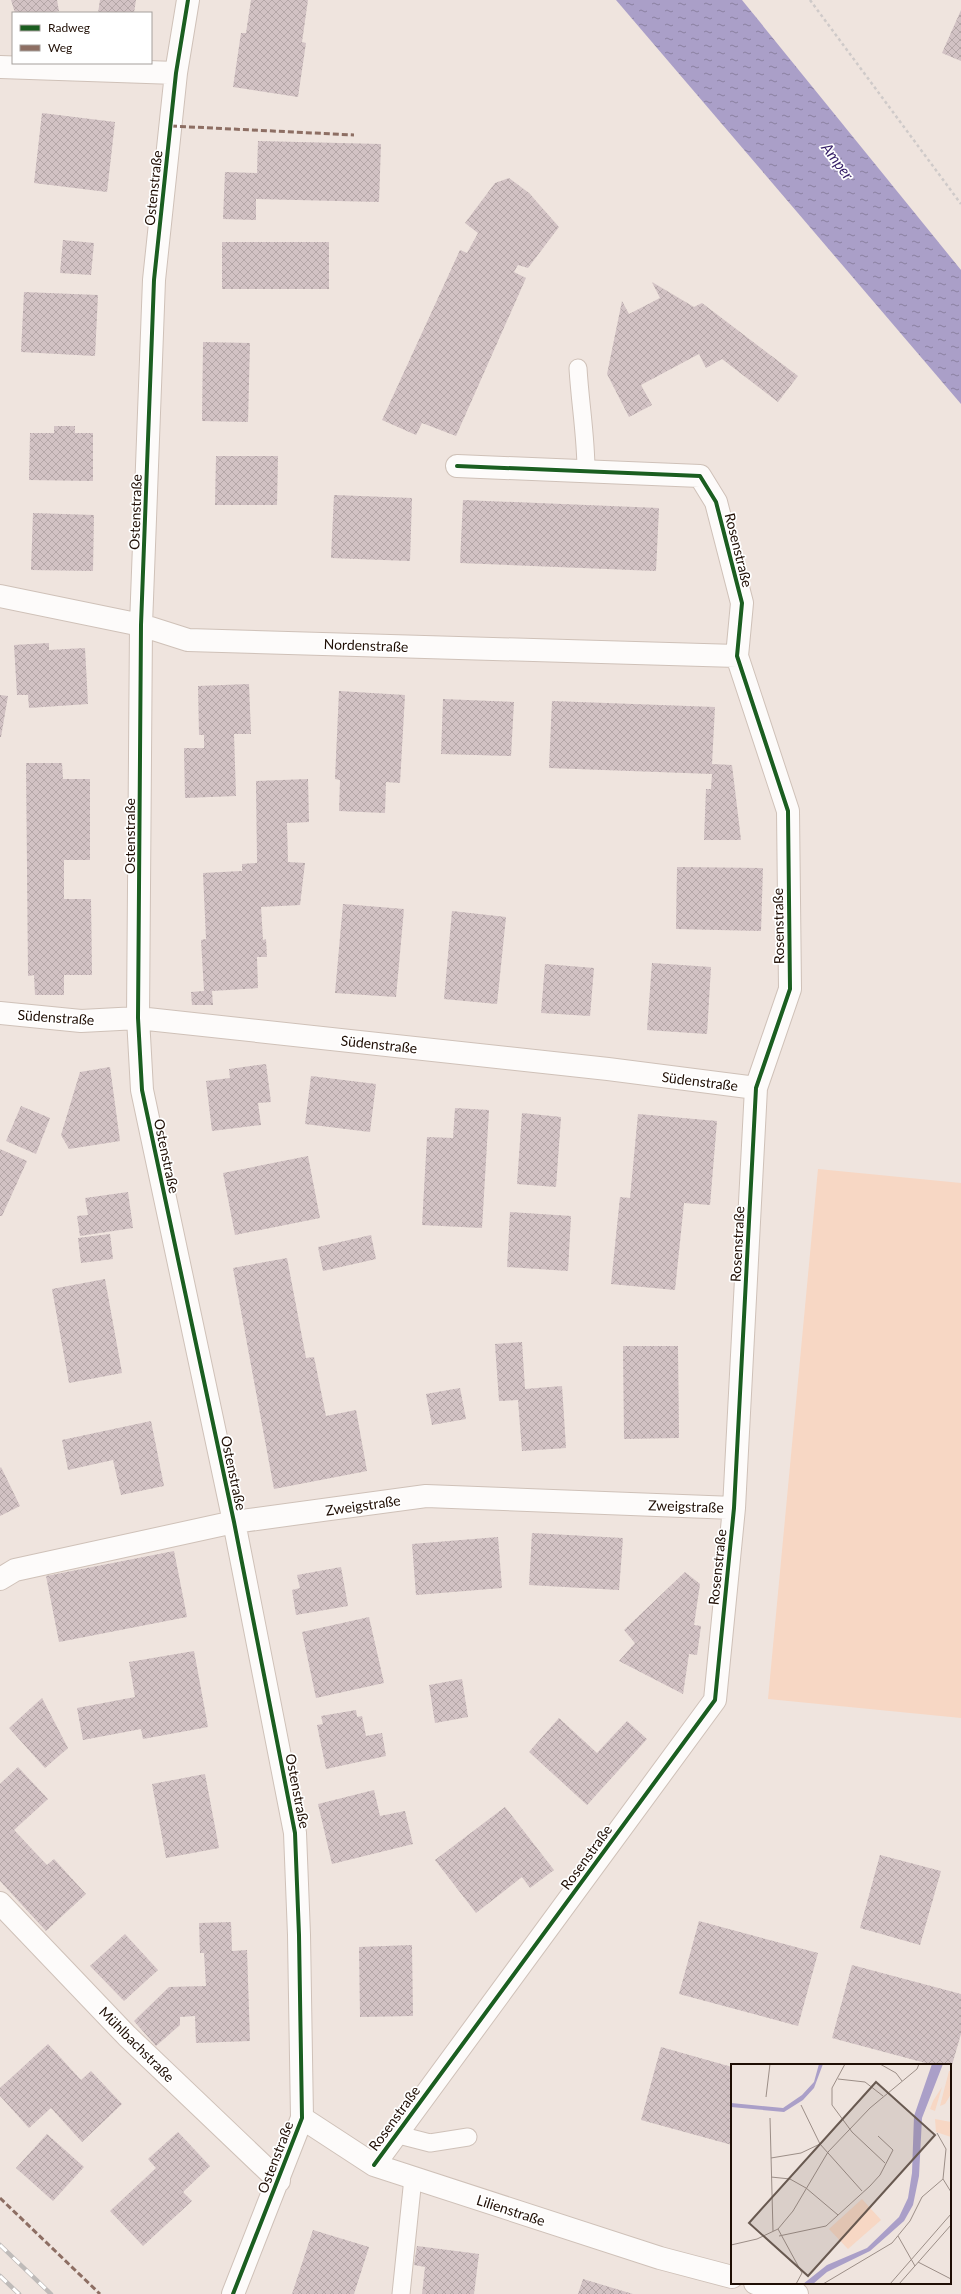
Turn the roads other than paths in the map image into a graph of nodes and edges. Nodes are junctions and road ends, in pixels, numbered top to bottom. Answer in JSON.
{"nodes":[{"id":1,"x":188,"y":0,"type":"edge"},
{"id":2,"x":0,"y":67,"type":"edge"},
{"id":3,"x":176,"y":73,"type":"junction"},
{"id":4,"x":578,"y":368,"type":"dead end"},
{"id":5,"x":457,"y":466,"type":"dead end"},
{"id":6,"x":586,"y":471,"type":"junction"},
{"id":7,"x":0,"y":596,"type":"edge"},
{"id":8,"x":141,"y":625,"type":"junction"},
{"id":9,"x":737,"y":656,"type":"junction"},
{"id":10,"x":0,"y":1013,"type":"edge"},
{"id":11,"x":138,"y":1018,"type":"junction"},
{"id":12,"x":756,"y":1088,"type":"junction"},
{"id":13,"x":734,"y":1508,"type":"junction"},
{"id":14,"x":234,"y":1522,"type":"junction"},
{"id":15,"x":0,"y":1579,"type":"edge"},
{"id":16,"x":0,"y":1903,"type":"edge"},
{"id":17,"x":302,"y":2118,"type":"junction"},
{"id":18,"x":395,"y":2134,"type":"junction"},
{"id":19,"x":468,"y":2137,"type":"dead end"},
{"id":20,"x":374,"y":2165,"type":"junction"},
{"id":21,"x":413,"y":2178,"type":"junction"},
{"id":22,"x":279,"y":2181,"type":"junction"},
{"id":23,"x":731,"y":2277,"type":"edge"},
{"id":24,"x":759,"y":2284,"type":"edge"},
{"id":25,"x":233,"y":2294,"type":"edge"},
{"id":26,"x":401,"y":2294,"type":"edge"},
{"id":27,"x":796,"y":2294,"type":"edge"}],
"edges":[{"from":1,"to":3,"type":"street","name":"Ostenstraße"},
{"from":2,"to":3,"type":"street"},
{"from":3,"to":8,"type":"street","name":"Ostenstraße"},
{"from":4,"to":6,"type":"lane"},
{"from":5,"to":6,"type":"street","name":"Rosenstraße"},
{"from":6,"to":9,"type":"street","name":"Rosenstraße"},
{"from":7,"to":8,"type":"street","name":"Nordenstraße"},
{"from":8,"to":9,"type":"street","name":"Nordenstraße"},
{"from":8,"to":11,"type":"street","name":"Ostenstraße"},
{"from":9,"to":12,"type":"street","name":"Rosenstraße"},
{"from":10,"to":11,"type":"street","name":"Südenstraße"},
{"from":11,"to":12,"type":"street","name":"Südenstraße"},
{"from":11,"to":14,"type":"street","name":"Ostenstraße"},
{"from":12,"to":13,"type":"street","name":"Rosenstraße"},
{"from":13,"to":14,"type":"street","name":"Zweigstraße"},
{"from":13,"to":18,"type":"street","name":"Rosenstraße"},
{"from":14,"to":15,"type":"street","name":"Zweigstraße"},
{"from":14,"to":17,"type":"street","name":"Ostenstraße"},
{"from":16,"to":22,"type":"street","name":"Mühlbachstraße"},
{"from":17,"to":20,"type":"street","name":"Lilienstraße"},
{"from":17,"to":22,"type":"street","name":"Ostenstraße"},
{"from":18,"to":19,"type":"lane"},
{"from":18,"to":20,"type":"street","name":"Rosenstraße"},
{"from":20,"to":21,"type":"street","name":"Lilienstraße"},
{"from":21,"to":23,"type":"street","name":"Lilienstraße"},
{"from":21,"to":26,"type":"lane"},
{"from":22,"to":25,"type":"street","name":"Ostenstraße"},
{"from":24,"to":27,"type":"street"}]}
